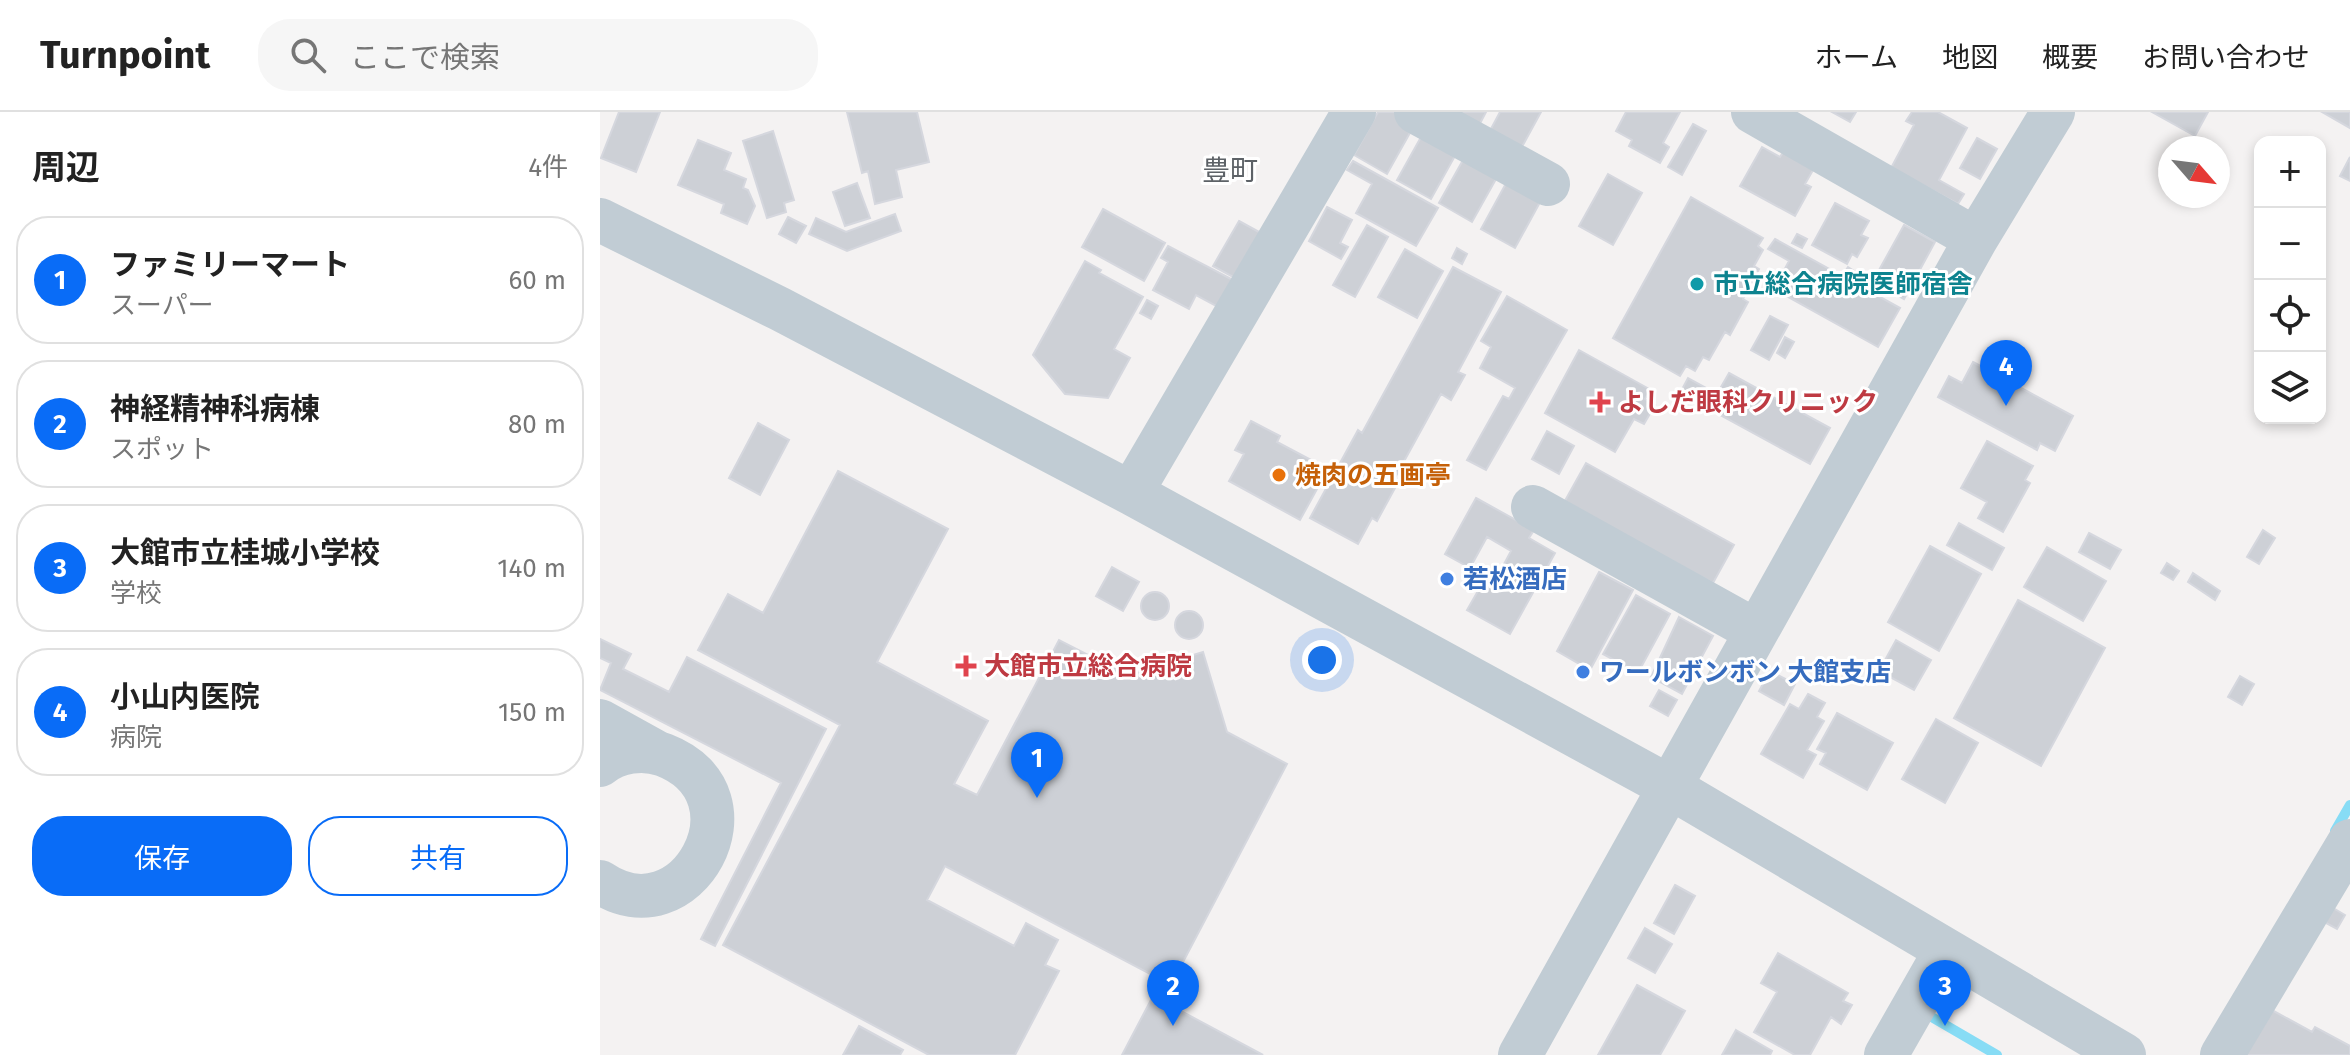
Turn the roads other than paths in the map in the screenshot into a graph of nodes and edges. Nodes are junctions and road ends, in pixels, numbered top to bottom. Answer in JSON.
{"nodes":[{"id":1,"x":1354,"y":112,"type":"edge"},
{"id":2,"x":1416,"y":112,"type":"edge"},
{"id":3,"x":1753,"y":112,"type":"edge"},
{"id":4,"x":2053,"y":112,"type":"edge"},
{"id":5,"x":1548,"y":184,"type":"dead end"},
{"id":6,"x":600,"y":220,"type":"edge"},
{"id":7,"x":1976,"y":239,"type":"junction"},
{"id":8,"x":1131,"y":493,"type":"junction"},
{"id":9,"x":1533,"y":507,"type":"dead end"},
{"id":10,"x":1756,"y":631,"type":"junction"},
{"id":11,"x":600,"y":721,"type":"edge"},
{"id":12,"x":656,"y":752,"type":"junction"},
{"id":13,"x":600,"y":765,"type":"edge"},
{"id":14,"x":1668,"y":786,"type":"junction"},
{"id":15,"x":2350,"y":841,"type":"edge"},
{"id":16,"x":600,"y":882,"type":"edge"},
{"id":17,"x":1946,"y":950,"type":"junction"},
{"id":18,"x":1520,"y":1055,"type":"edge"},
{"id":19,"x":1886,"y":1055,"type":"edge"},
{"id":20,"x":2124,"y":1055,"type":"edge"},
{"id":21,"x":2222,"y":1055,"type":"edge"}],
"edges":[{"from":1,"to":8,"type":"street"},
{"from":2,"to":5,"type":"street"},
{"from":3,"to":7,"type":"street"},
{"from":4,"to":7,"type":"street"},
{"from":6,"to":8,"type":"street"},
{"from":7,"to":10,"type":"street"},
{"from":8,"to":14,"type":"street"},
{"from":9,"to":10,"type":"street"},
{"from":10,"to":14,"type":"street"},
{"from":11,"to":12,"type":"street"},
{"from":12,"to":13,"type":"street"},
{"from":12,"to":16,"type":"street"},
{"from":14,"to":17,"type":"street"},
{"from":14,"to":18,"type":"street"},
{"from":15,"to":21,"type":"street"},
{"from":17,"to":19,"type":"street"},
{"from":17,"to":20,"type":"street"}]}
